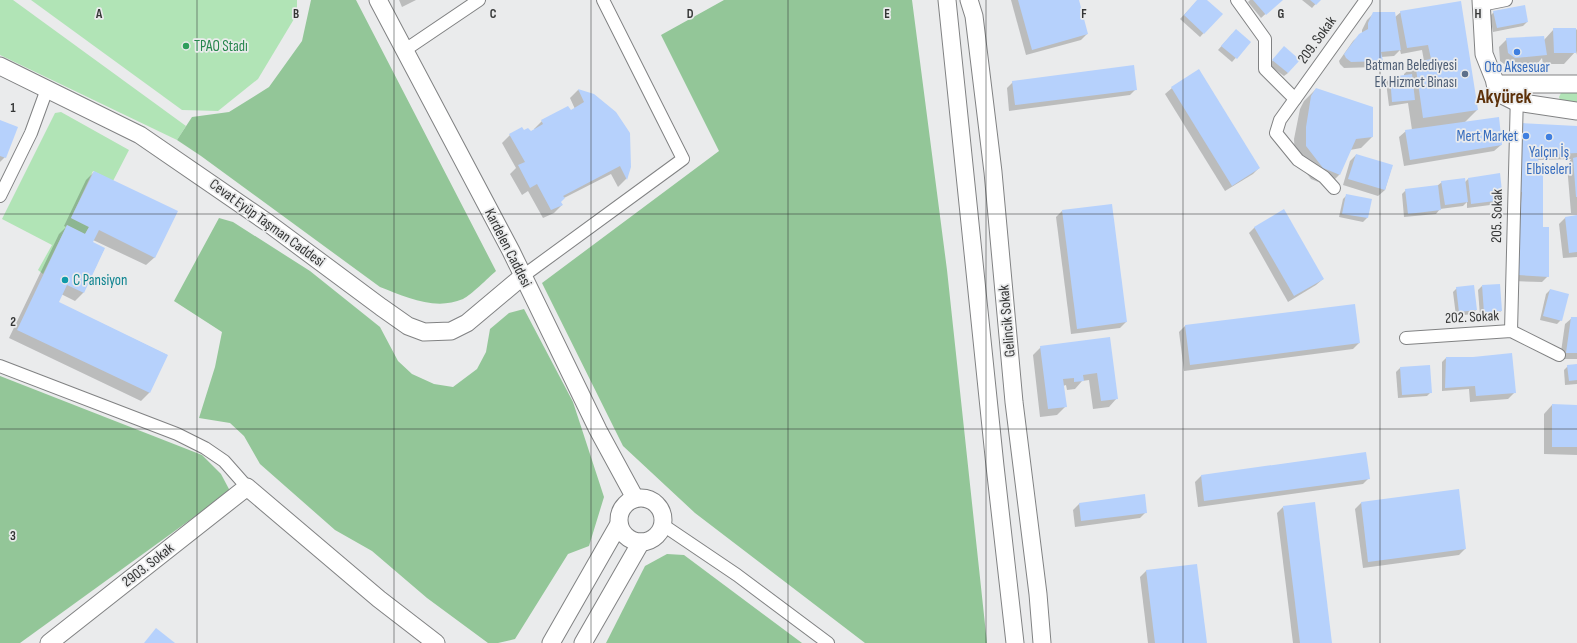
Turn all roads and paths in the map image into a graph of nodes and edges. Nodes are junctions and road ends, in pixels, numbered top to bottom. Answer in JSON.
{"nodes":[{"id":1,"x":378,"y":0,"type":"edge"},
{"id":2,"x":479,"y":0,"type":"edge"},
{"id":3,"x":603,"y":0,"type":"edge"},
{"id":4,"x":947,"y":0,"type":"edge"},
{"id":5,"x":1237,"y":0,"type":"edge"},
{"id":6,"x":1506,"y":0,"type":"edge"},
{"id":7,"x":1361,"y":2,"type":"edge"},
{"id":8,"x":1481,"y":3,"type":"edge"},
{"id":9,"x":972,"y":8,"type":"edge"},
{"id":10,"x":950,"y":30,"type":"junction"},
{"id":11,"x":405,"y":50,"type":"junction"},
{"id":12,"x":0,"y":66,"type":"edge"},
{"id":13,"x":1496,"y":84,"type":"junction"},
{"id":14,"x":1577,"y":84,"type":"edge"},
{"id":15,"x":1518,"y":85,"type":"junction"},
{"id":16,"x":47,"y":89,"type":"junction"},
{"id":17,"x":1295,"y":99,"type":"junction"},
{"id":18,"x":1516,"y":102,"type":"junction"},
{"id":19,"x":1577,"y":111,"type":"edge"},
{"id":20,"x":1334,"y":188,"type":"dead end"},
{"id":21,"x":0,"y":196,"type":"edge"},
{"id":22,"x":522,"y":276,"type":"junction"},
{"id":23,"x":1511,"y":331,"type":"junction"},
{"id":24,"x":1406,"y":338,"type":"dead end"},
{"id":25,"x":1559,"y":354,"type":"dead end"},
{"id":26,"x":0,"y":366,"type":"edge"},
{"id":27,"x":247,"y":487,"type":"junction"},
{"id":28,"x":635,"y":498,"type":"junction"},
{"id":29,"x":620,"y":524,"type":"junction"},
{"id":30,"x":663,"y":525,"type":"junction"},
{"id":31,"x":641,"y":542,"type":"junction"},
{"id":32,"x":49,"y":643,"type":"edge"},
{"id":33,"x":436,"y":643,"type":"edge"},
{"id":34,"x":551,"y":643,"type":"edge"},
{"id":35,"x":583,"y":643,"type":"edge"},
{"id":36,"x":828,"y":643,"type":"edge"},
{"id":37,"x":1015,"y":643,"type":"edge"},
{"id":38,"x":1042,"y":643,"type":"edge"}],
"edges":[{"from":1,"to":11,"type":"street","name":"Kardelen Caddesi"},
{"from":2,"to":11,"type":"street"},
{"from":3,"to":22,"type":"street"},
{"from":4,"to":10,"type":"street","name":"Gelincik Sokak"},
{"from":5,"to":17,"type":"street"},
{"from":6,"to":8,"type":"street"},
{"from":7,"to":17,"type":"street","name":"209. Sokak"},
{"from":8,"to":13,"type":"street"},
{"from":9,"to":10,"type":"street"},
{"from":9,"to":38,"type":"street","name":"Gelincik Sokak"},
{"from":10,"to":37,"type":"street","name":"Gelincik Sokak"},
{"from":11,"to":22,"type":"street","name":"Kardelen Caddesi"},
{"from":12,"to":16,"type":"street","name":"Cevat Eyüp Taşman Caddesi"},
{"from":13,"to":15,"type":"street"},
{"from":13,"to":18,"type":"street"},
{"from":14,"to":15,"type":"street"},
{"from":15,"to":18,"type":"street","name":"205. Sokak"},
{"from":16,"to":21,"type":"street"},
{"from":16,"to":22,"type":"street","name":"Cevat Eyüp Taşman Caddesi"},
{"from":17,"to":20,"type":"street","name":"209. Sokak"},
{"from":18,"to":19,"type":"street"},
{"from":18,"to":23,"type":"street","name":"205. Sokak"},
{"from":22,"to":28,"type":"street","name":"Kardelen Caddesi"},
{"from":23,"to":24,"type":"street","name":"202. Sokak"},
{"from":23,"to":25,"type":"street","name":"202. Sokak"},
{"from":26,"to":27,"type":"street"},
{"from":27,"to":32,"type":"street","name":"2903. Sokak"},
{"from":27,"to":33,"type":"street"},
{"from":28,"to":29,"type":"street"},
{"from":28,"to":30,"type":"street"},
{"from":29,"to":31,"type":"street"},
{"from":29,"to":34,"type":"street"},
{"from":30,"to":31,"type":"street"},
{"from":30,"to":36,"type":"street"},
{"from":31,"to":35,"type":"street"}]}
